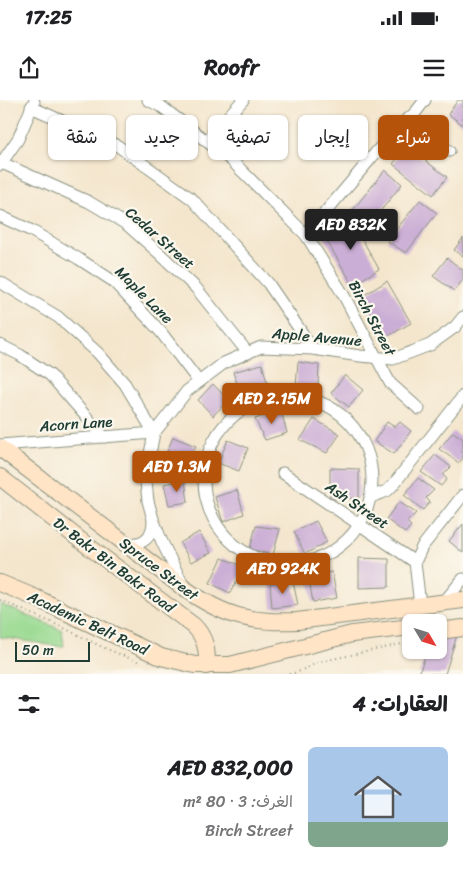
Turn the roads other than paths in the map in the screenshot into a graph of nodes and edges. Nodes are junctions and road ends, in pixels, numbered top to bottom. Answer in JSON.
{"nodes":[{"id":1,"x":148,"y":100,"type":"edge"},
{"id":2,"x":243,"y":100,"type":"edge"},
{"id":3,"x":426,"y":100,"type":"edge"},
{"id":4,"x":33,"y":103,"type":"edge"},
{"id":5,"x":162,"y":103,"type":"edge"},
{"id":6,"x":412,"y":115,"type":"edge"},
{"id":7,"x":206,"y":141,"type":"junction"},
{"id":8,"x":378,"y":150,"type":"edge"},
{"id":9,"x":1,"y":164,"type":"edge"},
{"id":10,"x":0,"y":216,"type":"edge"},
{"id":11,"x":306,"y":235,"type":"junction"},
{"id":12,"x":0,"y":282,"type":"edge"},
{"id":13,"x":463,"y":318,"type":"edge"},
{"id":14,"x":0,"y":345,"type":"edge"},
{"id":15,"x":313,"y":349,"type":"junction"},
{"id":16,"x":248,"y":353,"type":"junction"},
{"id":17,"x":377,"y":358,"type":"junction"},
{"id":18,"x":199,"y":382,"type":"junction"},
{"id":19,"x":463,"y":396,"type":"edge"},
{"id":20,"x":419,"y":409,"type":"dead end"},
{"id":21,"x":154,"y":433,"type":"junction"},
{"id":22,"x":104,"y":437,"type":"junction"},
{"id":23,"x":0,"y":446,"type":"edge"},
{"id":24,"x":282,"y":473,"type":"dead end"},
{"id":25,"x":0,"y":476,"type":"edge"},
{"id":26,"x":463,"y":495,"type":"edge"},
{"id":27,"x":371,"y":497,"type":"junction"},
{"id":28,"x":153,"y":518,"type":"junction"},
{"id":29,"x":360,"y":525,"type":"junction"},
{"id":30,"x":124,"y":542,"type":"junction"},
{"id":31,"x":415,"y":562,"type":"junction"},
{"id":32,"x":463,"y":579,"type":"edge"},
{"id":33,"x":0,"y":583,"type":"edge"},
{"id":34,"x":185,"y":589,"type":"junction"},
{"id":35,"x":0,"y":593,"type":"edge"},
{"id":36,"x":463,"y":600,"type":"edge"},
{"id":37,"x":444,"y":602,"type":"junction"},
{"id":38,"x":420,"y":605,"type":"junction"},
{"id":39,"x":463,"y":620,"type":"edge"},
{"id":40,"x":448,"y":622,"type":"edge"},
{"id":41,"x":402,"y":627,"type":"edge"},
{"id":42,"x":463,"y":628,"type":"edge"},
{"id":43,"x":448,"y":630,"type":"edge"},
{"id":44,"x":402,"y":635,"type":"edge"},
{"id":45,"x":206,"y":666,"type":"junction"}],
"edges":[{"from":1,"to":5,"type":"street","name":"Birch Street"},
{"from":2,"to":7,"type":"street"},
{"from":3,"to":6,"type":"street"},
{"from":4,"to":9,"type":"street"},
{"from":4,"to":15,"type":"street"},
{"from":5,"to":7,"type":"street","name":"Birch Street"},
{"from":7,"to":11,"type":"street","name":"Birch Street"},
{"from":8,"to":11,"type":"street"},
{"from":9,"to":16,"type":"street","name":"Cedar Street"},
{"from":10,"to":18,"type":"street","name":"Maple Lane"},
{"from":11,"to":17,"type":"street","name":"Birch Street"},
{"from":12,"to":21,"type":"street"},
{"from":13,"to":17,"type":"street","name":"Apple Avenue"},
{"from":14,"to":22,"type":"street"},
{"from":15,"to":16,"type":"street","name":"Apple Avenue"},
{"from":15,"to":17,"type":"street","name":"Apple Avenue"},
{"from":16,"to":18,"type":"street","name":"Apple Avenue"},
{"from":17,"to":20,"type":"street","name":"Birch Street"},
{"from":18,"to":21,"type":"street","name":"Apple Avenue"},
{"from":19,"to":27,"type":"street"},
{"from":21,"to":22,"type":"street","name":"Acorn Lane"},
{"from":21,"to":28,"type":"street","name":"Apple Avenue"},
{"from":22,"to":23,"type":"street","name":"Acorn Lane"},
{"from":23,"to":30,"type":"street","name":"Spruce Street"},
{"from":24,"to":29,"type":"street","name":"Ash Street"},
{"from":25,"to":45,"type":"street","name":"Dr Bakr Bin Bakr Road"},
{"from":26,"to":31,"type":"street"},
{"from":27,"to":29,"type":"street"},
{"from":27,"to":29,"type":"street"},
{"from":28,"to":30,"type":"street"},
{"from":28,"to":34,"type":"street","name":"Apple Avenue"},
{"from":29,"to":31,"type":"street","name":"Ash Street"},
{"from":30,"to":34,"type":"street","name":"Spruce Street"},
{"from":31,"to":38,"type":"street"},
{"from":32,"to":37,"type":"street"},
{"from":33,"to":45,"type":"street","name":"Academic Belt Road"},
{"from":34,"to":38,"type":"street","name":"Spruce Street"},
{"from":35,"to":44,"type":"street","name":"Academic Belt Road"},
{"from":36,"to":37,"type":"street","name":"Spruce Street"},
{"from":37,"to":38,"type":"street","name":"Spruce Street"},
{"from":39,"to":40,"type":"street"},
{"from":41,"to":45,"type":"street","name":"Academic Belt Road"},
{"from":42,"to":43,"type":"street"}]}
